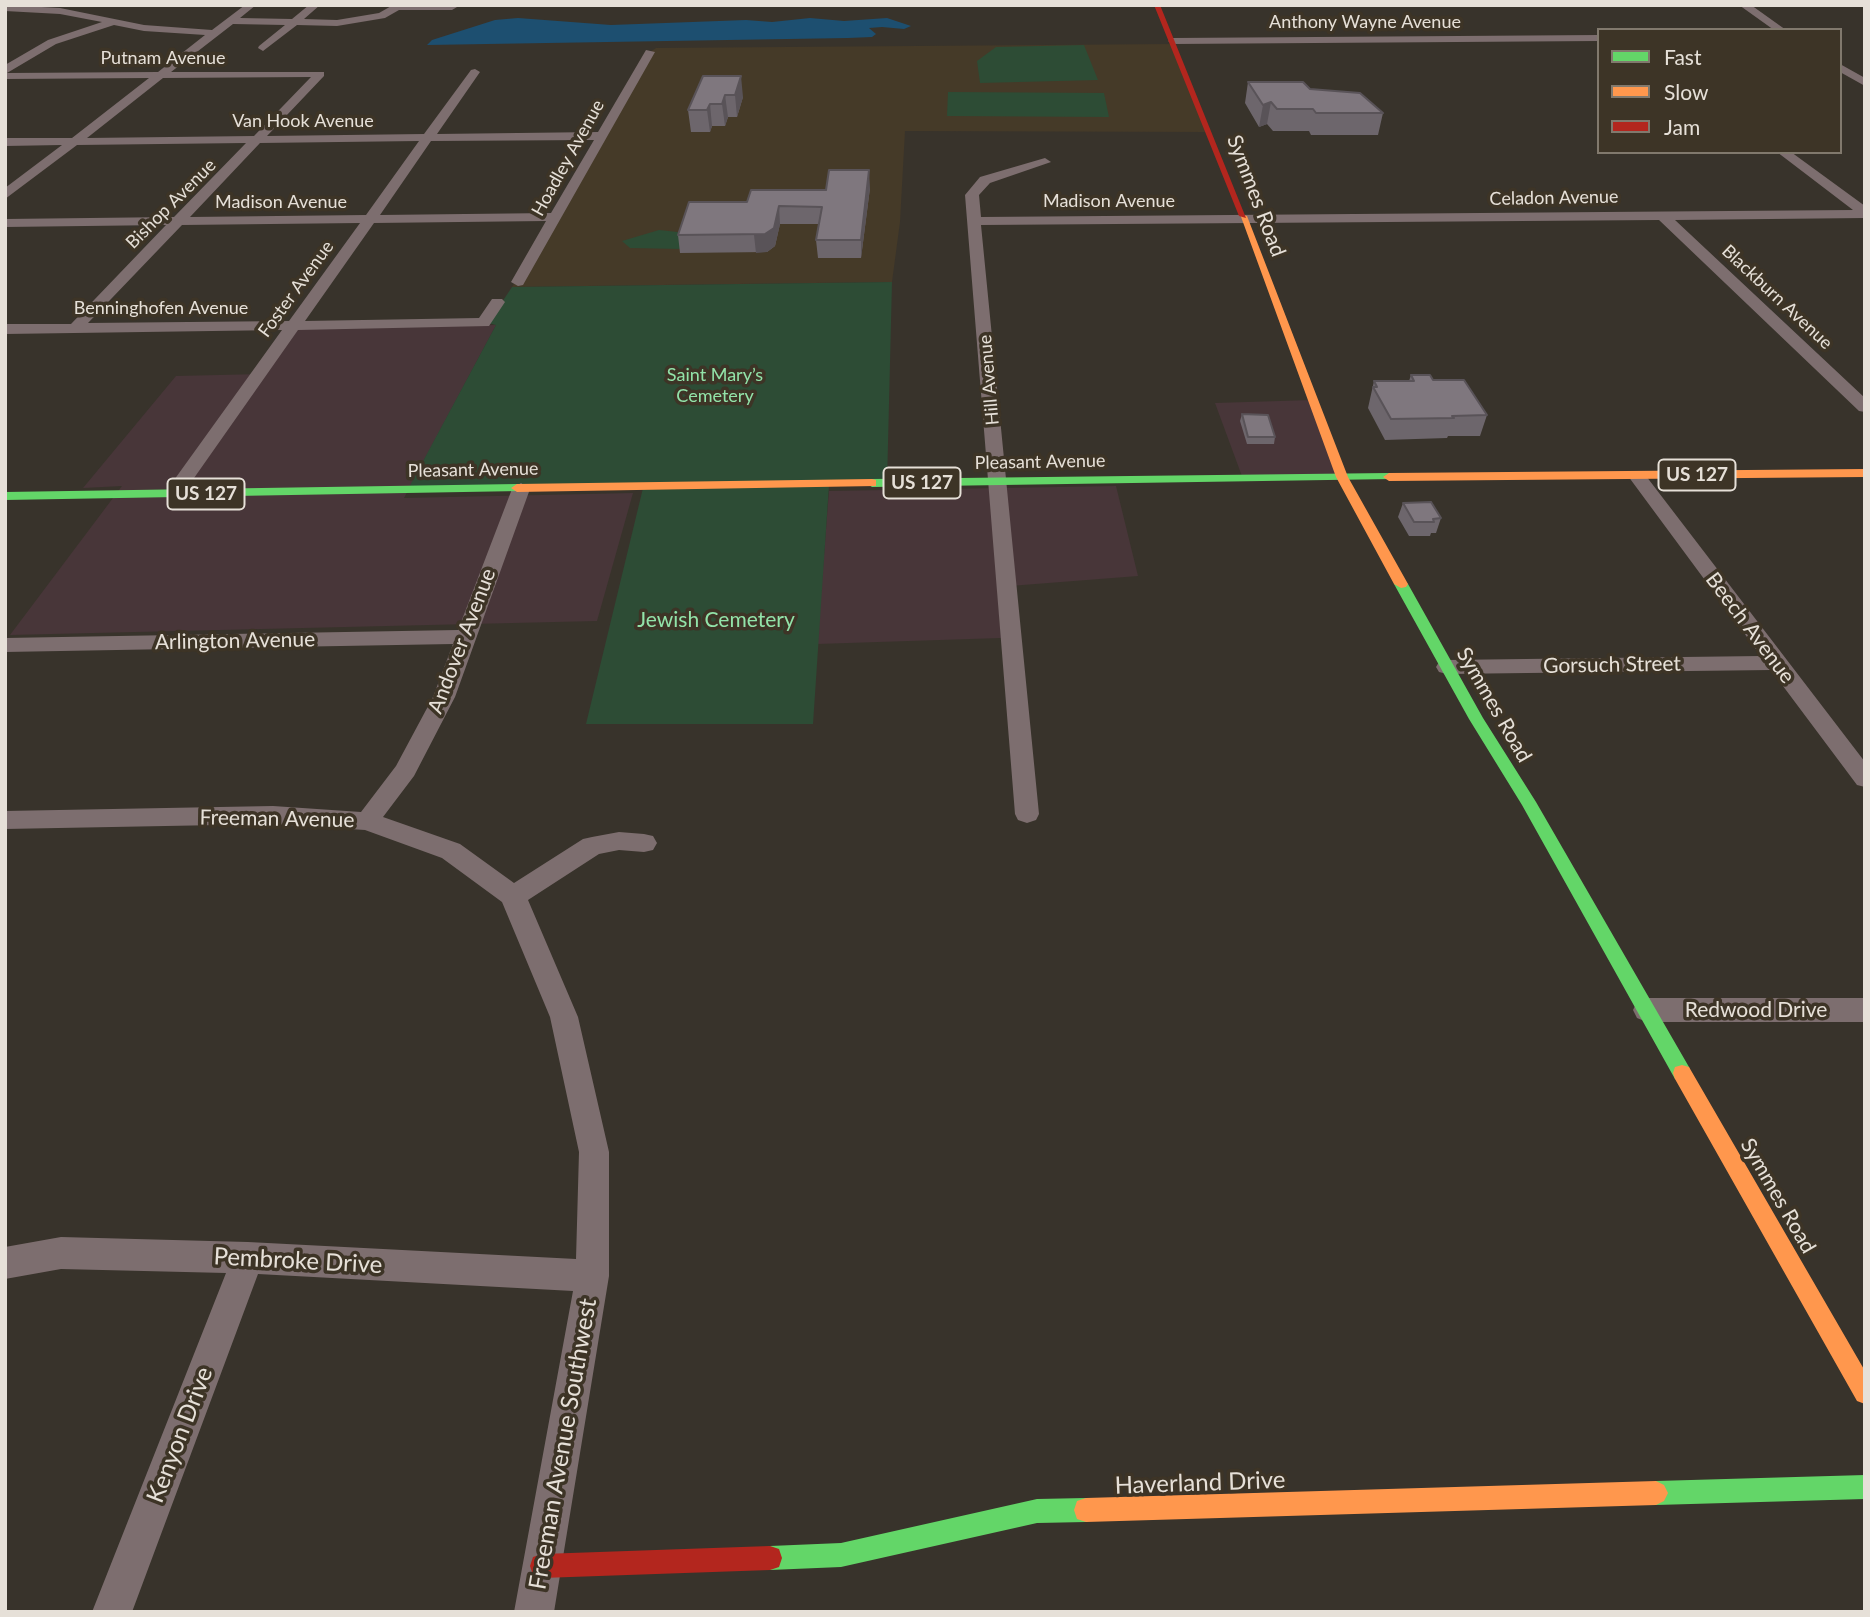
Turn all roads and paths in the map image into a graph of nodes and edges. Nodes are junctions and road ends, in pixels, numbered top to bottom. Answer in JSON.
{"nodes":[{"id":1,"x":251,"y":5,"type":"edge"},
{"id":2,"x":315,"y":5,"type":"edge"},
{"id":3,"x":370,"y":5,"type":"edge"},
{"id":4,"x":1157,"y":5,"type":"edge"},
{"id":5,"x":1744,"y":5,"type":"edge"},
{"id":6,"x":452,"y":7,"type":"dead end"},
{"id":7,"x":5,"y":8,"type":"edge"},
{"id":8,"x":114,"y":22,"type":"junction"},
{"id":9,"x":229,"y":22,"type":"junction"},
{"id":10,"x":292,"y":23,"type":"junction"},
{"id":11,"x":337,"y":23,"type":"junction"},
{"id":12,"x":1778,"y":28,"type":"edge"},
{"id":13,"x":213,"y":33,"type":"junction"},
{"id":14,"x":1597,"y":38,"type":"edge"},
{"id":15,"x":1173,"y":41,"type":"junction"},
{"id":16,"x":263,"y":48,"type":"dead end"},
{"id":17,"x":650,"y":52,"type":"dead end"},
{"id":18,"x":1842,"y":68,"type":"edge"},
{"id":19,"x":5,"y":70,"type":"edge"},
{"id":20,"x":475,"y":72,"type":"dead end"},
{"id":21,"x":320,"y":74,"type":"joint"},
{"id":22,"x":157,"y":75,"type":"junction"},
{"id":23,"x":5,"y":76,"type":"edge"},
{"id":24,"x":1865,"y":83,"type":"edge"},
{"id":25,"x":602,"y":136,"type":"junction"},
{"id":26,"x":425,"y":138,"type":"junction"},
{"id":27,"x":260,"y":139,"type":"junction"},
{"id":28,"x":74,"y":141,"type":"junction"},
{"id":29,"x":5,"y":142,"type":"edge"},
{"id":30,"x":1786,"y":154,"type":"edge"},
{"id":31,"x":1045,"y":162,"type":"dead end"},
{"id":32,"x":5,"y":195,"type":"edge"},
{"id":33,"x":1865,"y":213,"type":"edge"},
{"id":34,"x":1663,"y":216,"type":"junction"},
{"id":35,"x":557,"y":217,"type":"junction"},
{"id":36,"x":369,"y":220,"type":"junction"},
{"id":37,"x":1244,"y":220,"type":"junction"},
{"id":38,"x":974,"y":221,"type":"junction"},
{"id":39,"x":176,"y":222,"type":"junction"},
{"id":40,"x":5,"y":223,"type":"edge"},
{"id":41,"x":518,"y":282,"type":"dead end"},
{"id":42,"x":497,"y":302,"type":"dead end"},
{"id":43,"x":293,"y":326,"type":"junction"},
{"id":44,"x":75,"y":328,"type":"junction"},
{"id":45,"x":5,"y":329,"type":"edge"},
{"id":46,"x":1865,"y":407,"type":"edge"},
{"id":47,"x":1865,"y":473,"type":"edge"},
{"id":48,"x":1637,"y":476,"type":"junction"},
{"id":49,"x":1342,"y":477,"type":"junction"},
{"id":50,"x":999,"y":481,"type":"junction"},
{"id":51,"x":521,"y":489,"type":"junction"},
{"id":52,"x":173,"y":494,"type":"junction"},
{"id":53,"x":5,"y":496,"type":"edge"},
{"id":54,"x":464,"y":637,"type":"junction"},
{"id":55,"x":5,"y":645,"type":"edge"},
{"id":56,"x":1776,"y":663,"type":"junction"},
{"id":57,"x":1447,"y":667,"type":"junction"},
{"id":58,"x":1865,"y":779,"type":"edge"},
{"id":59,"x":1027,"y":814,"type":"dead end"},
{"id":60,"x":5,"y":820,"type":"edge"},
{"id":61,"x":367,"y":821,"type":"junction"},
{"id":62,"x":644,"y":843,"type":"dead end"},
{"id":63,"x":513,"y":896,"type":"junction"},
{"id":64,"x":1647,"y":1010,"type":"junction"},
{"id":65,"x":1865,"y":1010,"type":"edge"},
{"id":66,"x":248,"y":1258,"type":"junction"},
{"id":67,"x":5,"y":1263,"type":"edge"},
{"id":68,"x":592,"y":1276,"type":"junction"},
{"id":69,"x":1865,"y":1393,"type":"edge"},
{"id":70,"x":1865,"y":1487,"type":"edge"},
{"id":71,"x":542,"y":1566,"type":"junction"},
{"id":72,"x":112,"y":1612,"type":"edge"},
{"id":73,"x":534,"y":1612,"type":"edge"}],
"edges":[{"from":1,"to":9,"type":"street"},
{"from":2,"to":10,"type":"street"},
{"from":3,"to":11,"type":"street"},
{"from":4,"to":15,"type":"main road","name":"Symmes Road"},
{"from":5,"to":12,"type":"street"},
{"from":6,"to":11,"type":"street"},
{"from":7,"to":8,"type":"street"},
{"from":8,"to":13,"type":"street"},
{"from":8,"to":19,"type":"street"},
{"from":9,"to":10,"type":"street"},
{"from":9,"to":13,"type":"street"},
{"from":10,"to":11,"type":"street"},
{"from":10,"to":16,"type":"street"},
{"from":13,"to":22,"type":"street"},
{"from":14,"to":15,"type":"street","name":"Anthony Wayne Avenue"},
{"from":15,"to":37,"type":"main road","name":"Symmes Road"},
{"from":17,"to":25,"type":"street","name":"Hoadley Avenue"},
{"from":18,"to":24,"type":"street"},
{"from":20,"to":26,"type":"street","name":"Foster Avenue"},
{"from":21,"to":22,"type":"street","name":"Putnam Avenue"},
{"from":21,"to":27,"type":"street","name":"Bishop Avenue"},
{"from":22,"to":23,"type":"street","name":"Putnam Avenue"},
{"from":22,"to":28,"type":"street"},
{"from":25,"to":26,"type":"street","name":"Van Hook Avenue"},
{"from":25,"to":35,"type":"street","name":"Hoadley Avenue"},
{"from":26,"to":27,"type":"street","name":"Van Hook Avenue"},
{"from":26,"to":36,"type":"street","name":"Foster Avenue"},
{"from":27,"to":28,"type":"street","name":"Van Hook Avenue"},
{"from":27,"to":39,"type":"street","name":"Bishop Avenue"},
{"from":28,"to":29,"type":"street","name":"Van Hook Avenue"},
{"from":28,"to":32,"type":"street"},
{"from":30,"to":33,"type":"street"},
{"from":31,"to":38,"type":"street","name":"Hill Avenue"},
{"from":33,"to":34,"type":"street","name":"Celadon Avenue"},
{"from":34,"to":37,"type":"street","name":"Celadon Avenue"},
{"from":34,"to":46,"type":"street","name":"Blackburn Avenue"},
{"from":35,"to":36,"type":"street","name":"Madison Avenue"},
{"from":35,"to":41,"type":"street","name":"Hoadley Avenue"},
{"from":36,"to":39,"type":"street","name":"Madison Avenue"},
{"from":36,"to":43,"type":"street","name":"Foster Avenue"},
{"from":37,"to":38,"type":"street","name":"Madison Avenue"},
{"from":37,"to":49,"type":"main road","name":"Symmes Road"},
{"from":38,"to":50,"type":"street","name":"Hill Avenue"},
{"from":39,"to":40,"type":"street","name":"Madison Avenue"},
{"from":39,"to":44,"type":"street","name":"Bishop Avenue"},
{"from":42,"to":43,"type":"street","name":"Benninghofen Avenue"},
{"from":43,"to":44,"type":"street","name":"Benninghofen Avenue"},
{"from":43,"to":52,"type":"street","name":"Foster Avenue"},
{"from":44,"to":45,"type":"street","name":"Benninghofen Avenue"},
{"from":47,"to":48,"type":"main road","name":"Pleasant Avenue","number":"US 127"},
{"from":48,"to":49,"type":"main road","name":"Pleasant Avenue","number":"US 127"},
{"from":48,"to":56,"type":"street","name":"Beech Avenue"},
{"from":49,"to":50,"type":"main road","name":"Pleasant Avenue","number":"US 127"},
{"from":49,"to":57,"type":"main road","name":"Symmes Road"},
{"from":50,"to":51,"type":"main road","name":"Pleasant Avenue","number":"US 127"},
{"from":50,"to":59,"type":"street","name":"Hill Avenue"},
{"from":51,"to":52,"type":"main road","name":"Pleasant Avenue","number":"US 127"},
{"from":51,"to":54,"type":"street","name":"Andover Avenue"},
{"from":52,"to":53,"type":"main road","name":"Pleasant Avenue","number":"US 127"},
{"from":54,"to":55,"type":"street","name":"Arlington Avenue"},
{"from":54,"to":61,"type":"street","name":"Andover Avenue"},
{"from":56,"to":57,"type":"street","name":"Gorsuch Street"},
{"from":56,"to":58,"type":"street","name":"Beech Avenue"},
{"from":57,"to":64,"type":"main road","name":"Symmes Road"},
{"from":60,"to":61,"type":"street","name":"Freeman Avenue"},
{"from":61,"to":63,"type":"street","name":"Freeman Avenue"},
{"from":62,"to":63,"type":"street"},
{"from":63,"to":68,"type":"street"},
{"from":64,"to":65,"type":"street","name":"Redwood Drive"},
{"from":64,"to":69,"type":"main road","name":"Symmes Road"},
{"from":66,"to":67,"type":"street","name":"Pembroke Drive"},
{"from":66,"to":68,"type":"street","name":"Pembroke Drive"},
{"from":66,"to":72,"type":"street","name":"Kenyon Drive"},
{"from":68,"to":71,"type":"street","name":"Freeman Avenue Southwest"},
{"from":70,"to":71,"type":"main road","name":"Haverland Drive"},
{"from":71,"to":73,"type":"street","name":"Freeman Avenue Southwest"}]}
